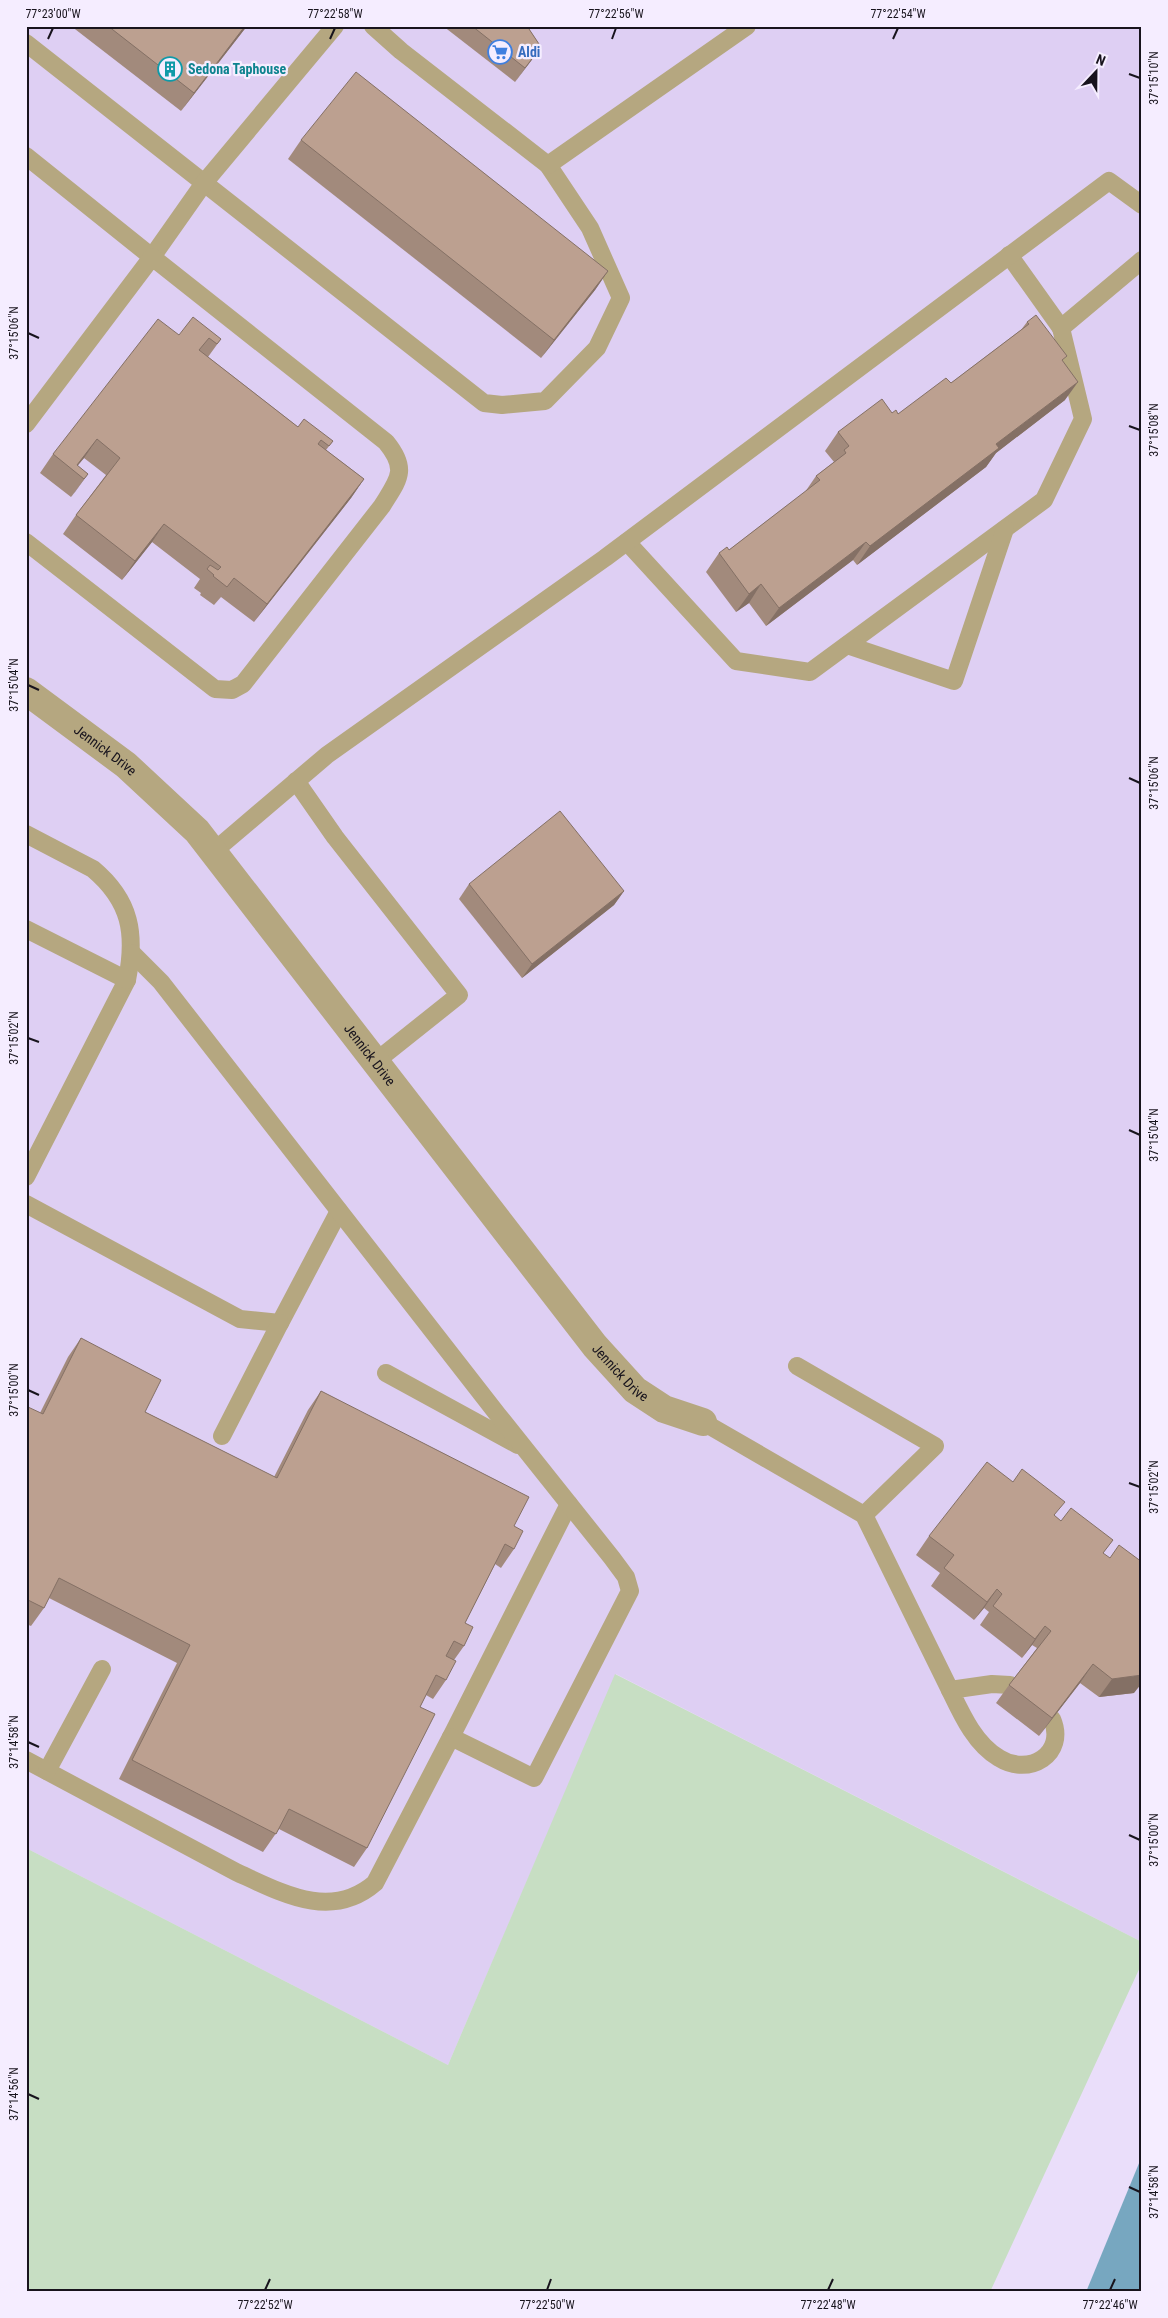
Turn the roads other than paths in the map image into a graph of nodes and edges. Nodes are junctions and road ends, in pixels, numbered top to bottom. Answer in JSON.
{"nodes":[{"id":1,"x":335,"y":26,"type":"edge"},
{"id":2,"x":373,"y":26,"type":"edge"},
{"id":3,"x":746,"y":26,"type":"edge"},
{"id":4,"x":26,"y":43,"type":"edge"},
{"id":5,"x":26,"y":156,"type":"edge"},
{"id":6,"x":548,"y":164,"type":"junction"},
{"id":7,"x":204,"y":183,"type":"junction"},
{"id":8,"x":1142,"y":205,"type":"edge"},
{"id":9,"x":1009,"y":255,"type":"junction"},
{"id":10,"x":152,"y":257,"type":"junction"},
{"id":11,"x":1142,"y":260,"type":"edge"},
{"id":12,"x":1061,"y":328,"type":"junction"},
{"id":13,"x":26,"y":424,"type":"edge"},
{"id":14,"x":1005,"y":529,"type":"junction"},
{"id":15,"x":26,"y":542,"type":"edge"},
{"id":16,"x":627,"y":542,"type":"junction"},
{"id":17,"x":847,"y":645,"type":"junction"},
{"id":18,"x":26,"y":691,"type":"edge"},
{"id":19,"x":296,"y":781,"type":"junction"},
{"id":20,"x":26,"y":834,"type":"edge"},
{"id":21,"x":213,"y":852,"type":"junction"},
{"id":22,"x":26,"y":928,"type":"edge"},
{"id":23,"x":132,"y":953,"type":"junction"},
{"id":24,"x":126,"y":980,"type":"junction"},
{"id":25,"x":375,"y":1062,"type":"junction"},
{"id":26,"x":26,"y":1177,"type":"edge"},
{"id":27,"x":26,"y":1204,"type":"edge"},
{"id":28,"x":339,"y":1211,"type":"junction"},
{"id":29,"x":280,"y":1323,"type":"junction"},
{"id":30,"x":797,"y":1366,"type":"dead end"},
{"id":31,"x":386,"y":1373,"type":"dead end"},
{"id":32,"x":703,"y":1422,"type":"joint"},
{"id":33,"x":222,"y":1436,"type":"dead end"},
{"id":34,"x":525,"y":1449,"type":"junction"},
{"id":35,"x":569,"y":1504,"type":"junction"},
{"id":36,"x":864,"y":1516,"type":"junction"},
{"id":37,"x":102,"y":1669,"type":"dead end"},
{"id":38,"x":1010,"y":1685,"type":"edge"},
{"id":39,"x":950,"y":1690,"type":"junction"},
{"id":40,"x":1052,"y":1719,"type":"edge"},
{"id":41,"x":451,"y":1737,"type":"junction"},
{"id":42,"x":26,"y":1760,"type":"edge"},
{"id":43,"x":47,"y":1771,"type":"junction"}],
"edges":[{"from":1,"to":7,"type":"lane"},
{"from":2,"to":6,"type":"lane"},
{"from":3,"to":6,"type":"lane"},
{"from":4,"to":7,"type":"lane"},
{"from":5,"to":10,"type":"lane"},
{"from":6,"to":7,"type":"lane"},
{"from":7,"to":10,"type":"lane"},
{"from":8,"to":9,"type":"lane"},
{"from":9,"to":12,"type":"lane"},
{"from":9,"to":16,"type":"lane"},
{"from":10,"to":13,"type":"lane"},
{"from":10,"to":15,"type":"lane"},
{"from":11,"to":12,"type":"lane"},
{"from":12,"to":14,"type":"lane"},
{"from":14,"to":17,"type":"lane"},
{"from":14,"to":17,"type":"lane"},
{"from":16,"to":17,"type":"lane"},
{"from":16,"to":19,"type":"lane"},
{"from":18,"to":21,"type":"street","name":"Jennick Drive"},
{"from":19,"to":21,"type":"lane"},
{"from":19,"to":25,"type":"lane"},
{"from":20,"to":23,"type":"lane"},
{"from":21,"to":25,"type":"street","name":"Jennick Drive"},
{"from":22,"to":24,"type":"lane"},
{"from":23,"to":24,"type":"lane"},
{"from":23,"to":28,"type":"lane"},
{"from":24,"to":26,"type":"lane"},
{"from":25,"to":32,"type":"street","name":"Jennick Drive"},
{"from":27,"to":29,"type":"lane"},
{"from":28,"to":29,"type":"lane"},
{"from":28,"to":34,"type":"lane"},
{"from":29,"to":33,"type":"lane"},
{"from":30,"to":36,"type":"lane"},
{"from":31,"to":34,"type":"lane"},
{"from":32,"to":36,"type":"lane"},
{"from":34,"to":35,"type":"lane"},
{"from":35,"to":41,"type":"lane"},
{"from":35,"to":41,"type":"lane"},
{"from":36,"to":39,"type":"lane"},
{"from":37,"to":43,"type":"lane"},
{"from":38,"to":39,"type":"lane"},
{"from":39,"to":40,"type":"lane"},
{"from":41,"to":43,"type":"lane"},
{"from":42,"to":43,"type":"lane"}]}
